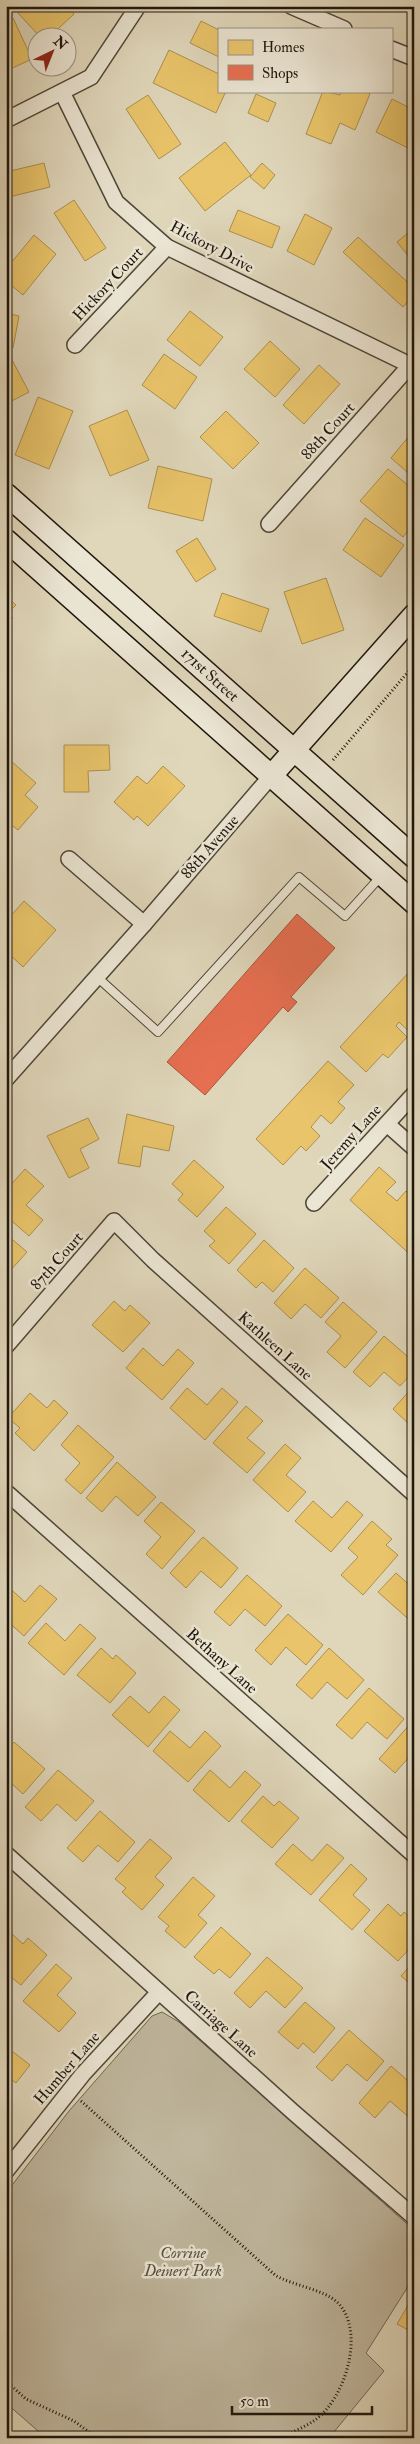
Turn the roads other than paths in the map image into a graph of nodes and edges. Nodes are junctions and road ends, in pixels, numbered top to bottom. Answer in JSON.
{"nodes":[{"id":1,"x":138,"y":6,"type":"edge"},
{"id":2,"x":291,"y":6,"type":"edge"},
{"id":3,"x":342,"y":28,"type":"edge"},
{"id":4,"x":392,"y":49,"type":"edge"},
{"id":5,"x":414,"y":58,"type":"edge"},
{"id":6,"x":62,"y":92,"type":"junction"},
{"id":7,"x":6,"y":120,"type":"edge"},
{"id":8,"x":167,"y":247,"type":"junction"},
{"id":9,"x":75,"y":346,"type":"dead end"},
{"id":10,"x":412,"y":363,"type":"edge"},
{"id":11,"x":6,"y":494,"type":"edge"},
{"id":12,"x":269,"y":524,"type":"dead end"},
{"id":13,"x":6,"y":540,"type":"edge"},
{"id":14,"x":414,"y":615,"type":"edge"},
{"id":15,"x":294,"y":750,"type":"junction"},
{"id":16,"x":272,"y":775,"type":"junction"},
{"id":17,"x":414,"y":857,"type":"edge"},
{"id":18,"x":69,"y":859,"type":"dead end"},
{"id":19,"x":382,"y":874,"type":"junction"},
{"id":20,"x":414,"y":902,"type":"edge"},
{"id":21,"x":144,"y":924,"type":"junction"},
{"id":22,"x":97,"y":977,"type":"junction"},
{"id":23,"x":6,"y":1079,"type":"edge"},
{"id":24,"x":414,"y":1094,"type":"edge"},
{"id":25,"x":387,"y":1124,"type":"junction"},
{"id":26,"x":414,"y":1148,"type":"edge"},
{"id":27,"x":314,"y":1203,"type":"dead end"},
{"id":28,"x":114,"y":1221,"type":"joint"},
{"id":29,"x":6,"y":1346,"type":"edge"},
{"id":30,"x":6,"y":1492,"type":"edge"},
{"id":31,"x":414,"y":1494,"type":"edge"},
{"id":32,"x":6,"y":1854,"type":"edge"},
{"id":33,"x":414,"y":1855,"type":"edge"},
{"id":34,"x":159,"y":1992,"type":"junction"},
{"id":35,"x":6,"y":2171,"type":"edge"},
{"id":36,"x":414,"y":2217,"type":"edge"}],
"edges":[{"from":1,"to":6,"type":"street"},
{"from":2,"to":3,"type":"street"},
{"from":4,"to":5,"type":"street"},
{"from":6,"to":7,"type":"street"},
{"from":6,"to":8,"type":"street","name":"Hickory Drive"},
{"from":8,"to":9,"type":"street","name":"Hickory Court"},
{"from":8,"to":10,"type":"street","name":"Hickory Drive"},
{"from":10,"to":12,"type":"street","name":"88th Court"},
{"from":11,"to":15,"type":"street","name":"171st Street"},
{"from":13,"to":16,"type":"street","name":"171st Street"},
{"from":14,"to":15,"type":"street","name":"88th Avenue"},
{"from":15,"to":16,"type":"street","name":"88th Avenue"},
{"from":15,"to":17,"type":"street","name":"171st Street"},
{"from":16,"to":19,"type":"street","name":"171st Street"},
{"from":16,"to":21,"type":"street","name":"88th Avenue"},
{"from":18,"to":21,"type":"street"},
{"from":19,"to":20,"type":"street","name":"171st Street"},
{"from":19,"to":22,"type":"lane"},
{"from":21,"to":22,"type":"street","name":"88th Avenue"},
{"from":22,"to":23,"type":"street","name":"88th Avenue"},
{"from":24,"to":25,"type":"street","name":"Jeremy Lane"},
{"from":25,"to":26,"type":"street"},
{"from":25,"to":27,"type":"street","name":"Jeremy Lane"},
{"from":28,"to":29,"type":"street","name":"87th Court"},
{"from":28,"to":31,"type":"street","name":"Kathleen Lane"},
{"from":30,"to":33,"type":"street","name":"Bethany Lane"},
{"from":32,"to":34,"type":"street","name":"Carriage Lane"},
{"from":34,"to":35,"type":"street","name":"Humber Lane"},
{"from":34,"to":36,"type":"street","name":"Carriage Lane"}]}
